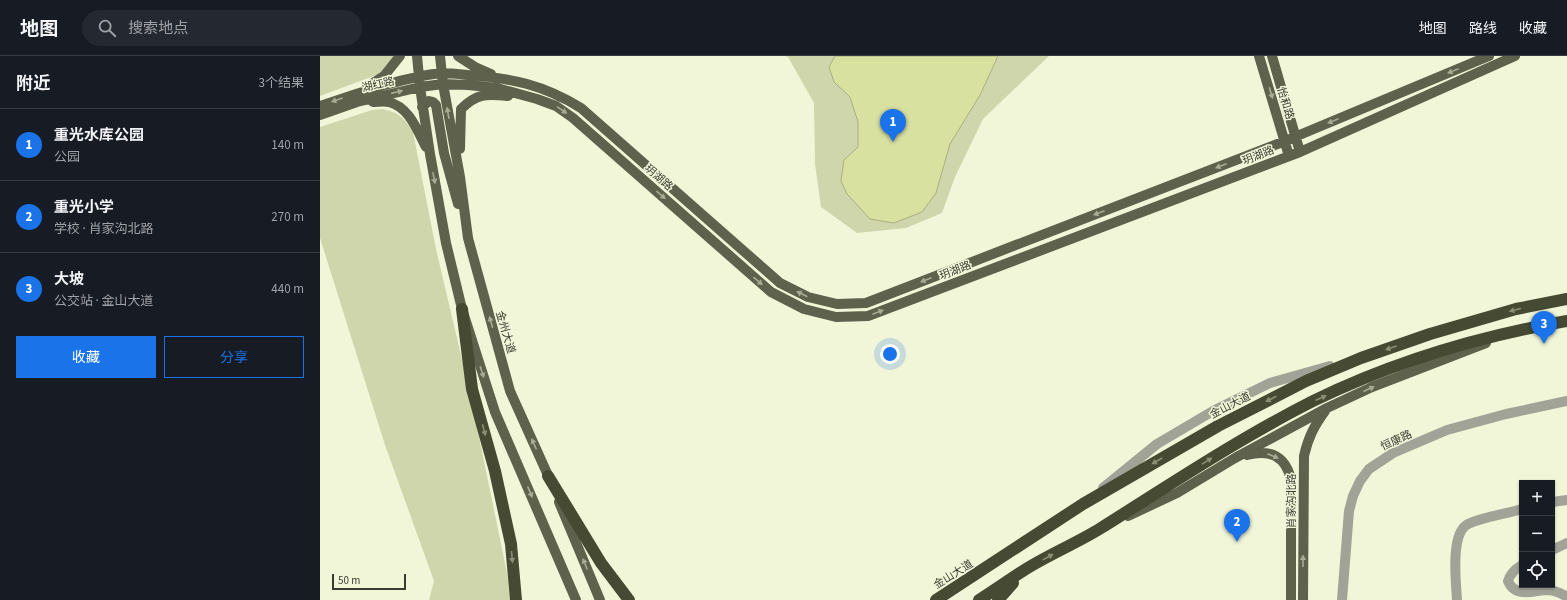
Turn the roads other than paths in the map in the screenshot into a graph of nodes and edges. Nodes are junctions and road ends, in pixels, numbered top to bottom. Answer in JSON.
{"nodes":[{"id":1,"x":400,"y":56,"type":"edge"},
{"id":2,"x":417,"y":56,"type":"edge"},
{"id":3,"x":440,"y":56,"type":"edge"},
{"id":4,"x":458,"y":56,"type":"edge"},
{"id":5,"x":1259,"y":56,"type":"edge"},
{"id":6,"x":1272,"y":56,"type":"edge"},
{"id":7,"x":1489,"y":56,"type":"edge"},
{"id":8,"x":1516,"y":56,"type":"edge"},
{"id":9,"x":442,"y":73,"type":"junction"},
{"id":10,"x":499,"y":77,"type":"junction"},
{"id":11,"x":419,"y":82,"type":"junction"},
{"id":12,"x":443,"y":84,"type":"junction"},
{"id":13,"x":359,"y":97,"type":"junction"},
{"id":14,"x":537,"y":99,"type":"junction"},
{"id":15,"x":320,"y":106,"type":"edge"},
{"id":16,"x":422,"y":107,"type":"junction"},
{"id":17,"x":320,"y":115,"type":"edge"},
{"id":18,"x":1296,"y":136,"type":"junction"},
{"id":19,"x":1285,"y":141,"type":"junction"},
{"id":20,"x":1300,"y":152,"type":"junction"},
{"id":21,"x":430,"y":154,"type":"junction"},
{"id":22,"x":1289,"y":156,"type":"junction"},
{"id":23,"x":460,"y":177,"type":"junction"},
{"id":24,"x":468,"y":238,"type":"junction"},
{"id":25,"x":1567,"y":300,"type":"edge"},
{"id":26,"x":462,"y":309,"type":"junction"},
{"id":27,"x":1567,"y":321,"type":"edge"},
{"id":28,"x":1520,"y":329,"type":"junction"},
{"id":29,"x":1567,"y":401,"type":"edge"},
{"id":30,"x":1327,"y":408,"type":"junction"},
{"id":31,"x":1235,"y":458,"type":"junction"},
{"id":32,"x":548,"y":476,"type":"junction"},
{"id":33,"x":1567,"y":500,"type":"edge"},
{"id":34,"x":1555,"y":502,"type":"edge"},
{"id":35,"x":1519,"y":511,"type":"edge"},
{"id":36,"x":1099,"y":529,"type":"junction"},
{"id":37,"x":1567,"y":543,"type":"edge"},
{"id":38,"x":1555,"y":549,"type":"edge"},
{"id":39,"x":1519,"y":567,"type":"edge"},
{"id":40,"x":1026,"y":569,"type":"junction"},
{"id":41,"x":1567,"y":597,"type":"edge"},
{"id":42,"x":516,"y":600,"type":"edge"},
{"id":43,"x":576,"y":600,"type":"edge"},
{"id":44,"x":600,"y":600,"type":"edge"},
{"id":45,"x":629,"y":600,"type":"edge"},
{"id":46,"x":936,"y":600,"type":"edge"},
{"id":47,"x":979,"y":600,"type":"edge"},
{"id":48,"x":998,"y":600,"type":"edge"},
{"id":49,"x":1291,"y":600,"type":"edge"},
{"id":50,"x":1303,"y":600,"type":"edge"},
{"id":51,"x":1342,"y":600,"type":"edge"},
{"id":52,"x":1456,"y":600,"type":"edge"}],
"edges":[{"from":1,"to":13,"type":"main road"},
{"from":2,"to":11,"type":"main road"},
{"from":3,"to":9,"type":"main road","name":"金州大道"},
{"from":4,"to":10,"type":"main road"},
{"from":5,"to":19,"type":"main road","name":"怡和路","one_way":true},
{"from":6,"to":18,"type":"main road","name":"怡和路"},
{"from":7,"to":18,"type":"main road","name":"玥湖路","one_way":true},
{"from":8,"to":20,"type":"main road","name":"玥湖路"},
{"from":9,"to":10,"type":"main road","name":"玥湖路"},
{"from":9,"to":11,"type":"main road","name":"湖红路"},
{"from":9,"to":12,"type":"main road","name":"金州大道"},
{"from":19,"to":10,"type":"main road","name":"玥湖路","one_way":true},
{"from":11,"to":12,"type":"main road","name":"湖红路"},
{"from":11,"to":13,"type":"main road","name":"湖红路"},
{"from":11,"to":16,"type":"main road"},
{"from":12,"to":14,"type":"main road","name":"玥湖路"},
{"from":23,"to":12,"type":"main road","name":"金州大道","one_way":true},
{"from":13,"to":15,"type":"main road","name":"湖红路","one_way":true},
{"from":13,"to":17,"type":"main road","name":"湖红路"},
{"from":13,"to":21,"type":"main road"},
{"from":14,"to":22,"type":"main road","name":"玥湖路","one_way":true},
{"from":14,"to":23,"type":"main road"},
{"from":16,"to":21,"type":"main road"},
{"from":16,"to":24,"type":"main road"},
{"from":18,"to":19,"type":"main road","name":"玥湖路"},
{"from":18,"to":20,"type":"main road","name":"怡和路"},
{"from":19,"to":22,"type":"main road","name":"怡和路"},
{"from":20,"to":22,"type":"main road","name":"玥湖路"},
{"from":21,"to":26,"type":"main road","one_way":true},
{"from":23,"to":24,"type":"main road","name":"金州大道"},
{"from":32,"to":24,"type":"main road","name":"金州大道","one_way":true},
{"from":25,"to":46,"type":"highway","name":"金山大道","one_way":true},
{"from":26,"to":42,"type":"highway","one_way":true},
{"from":26,"to":43,"type":"main road","one_way":true},
{"from":27,"to":28,"type":"highway"},
{"from":30,"to":28,"type":"main road","one_way":true},
{"from":36,"to":28,"type":"highway","one_way":true},
{"from":29,"to":51,"type":"street","name":"恒康路"},
{"from":30,"to":31,"type":"main road"},
{"from":50,"to":30,"type":"main road","name":"肖家沟北路","one_way":true},
{"from":31,"to":36,"type":"main road"},
{"from":31,"to":49,"type":"main road","name":"肖家沟北路","one_way":true},
{"from":44,"to":32,"type":"main road","name":"金州大道","one_way":true},
{"from":32,"to":45,"type":"highway"},
{"from":33,"to":34,"type":"street"},
{"from":35,"to":52,"type":"street"},
{"from":40,"to":36,"type":"highway","one_way":true},
{"from":37,"to":38,"type":"street"},
{"from":39,"to":41,"type":"street"},
{"from":40,"to":47,"type":"highway"},
{"from":40,"to":48,"type":"highway"}]}
